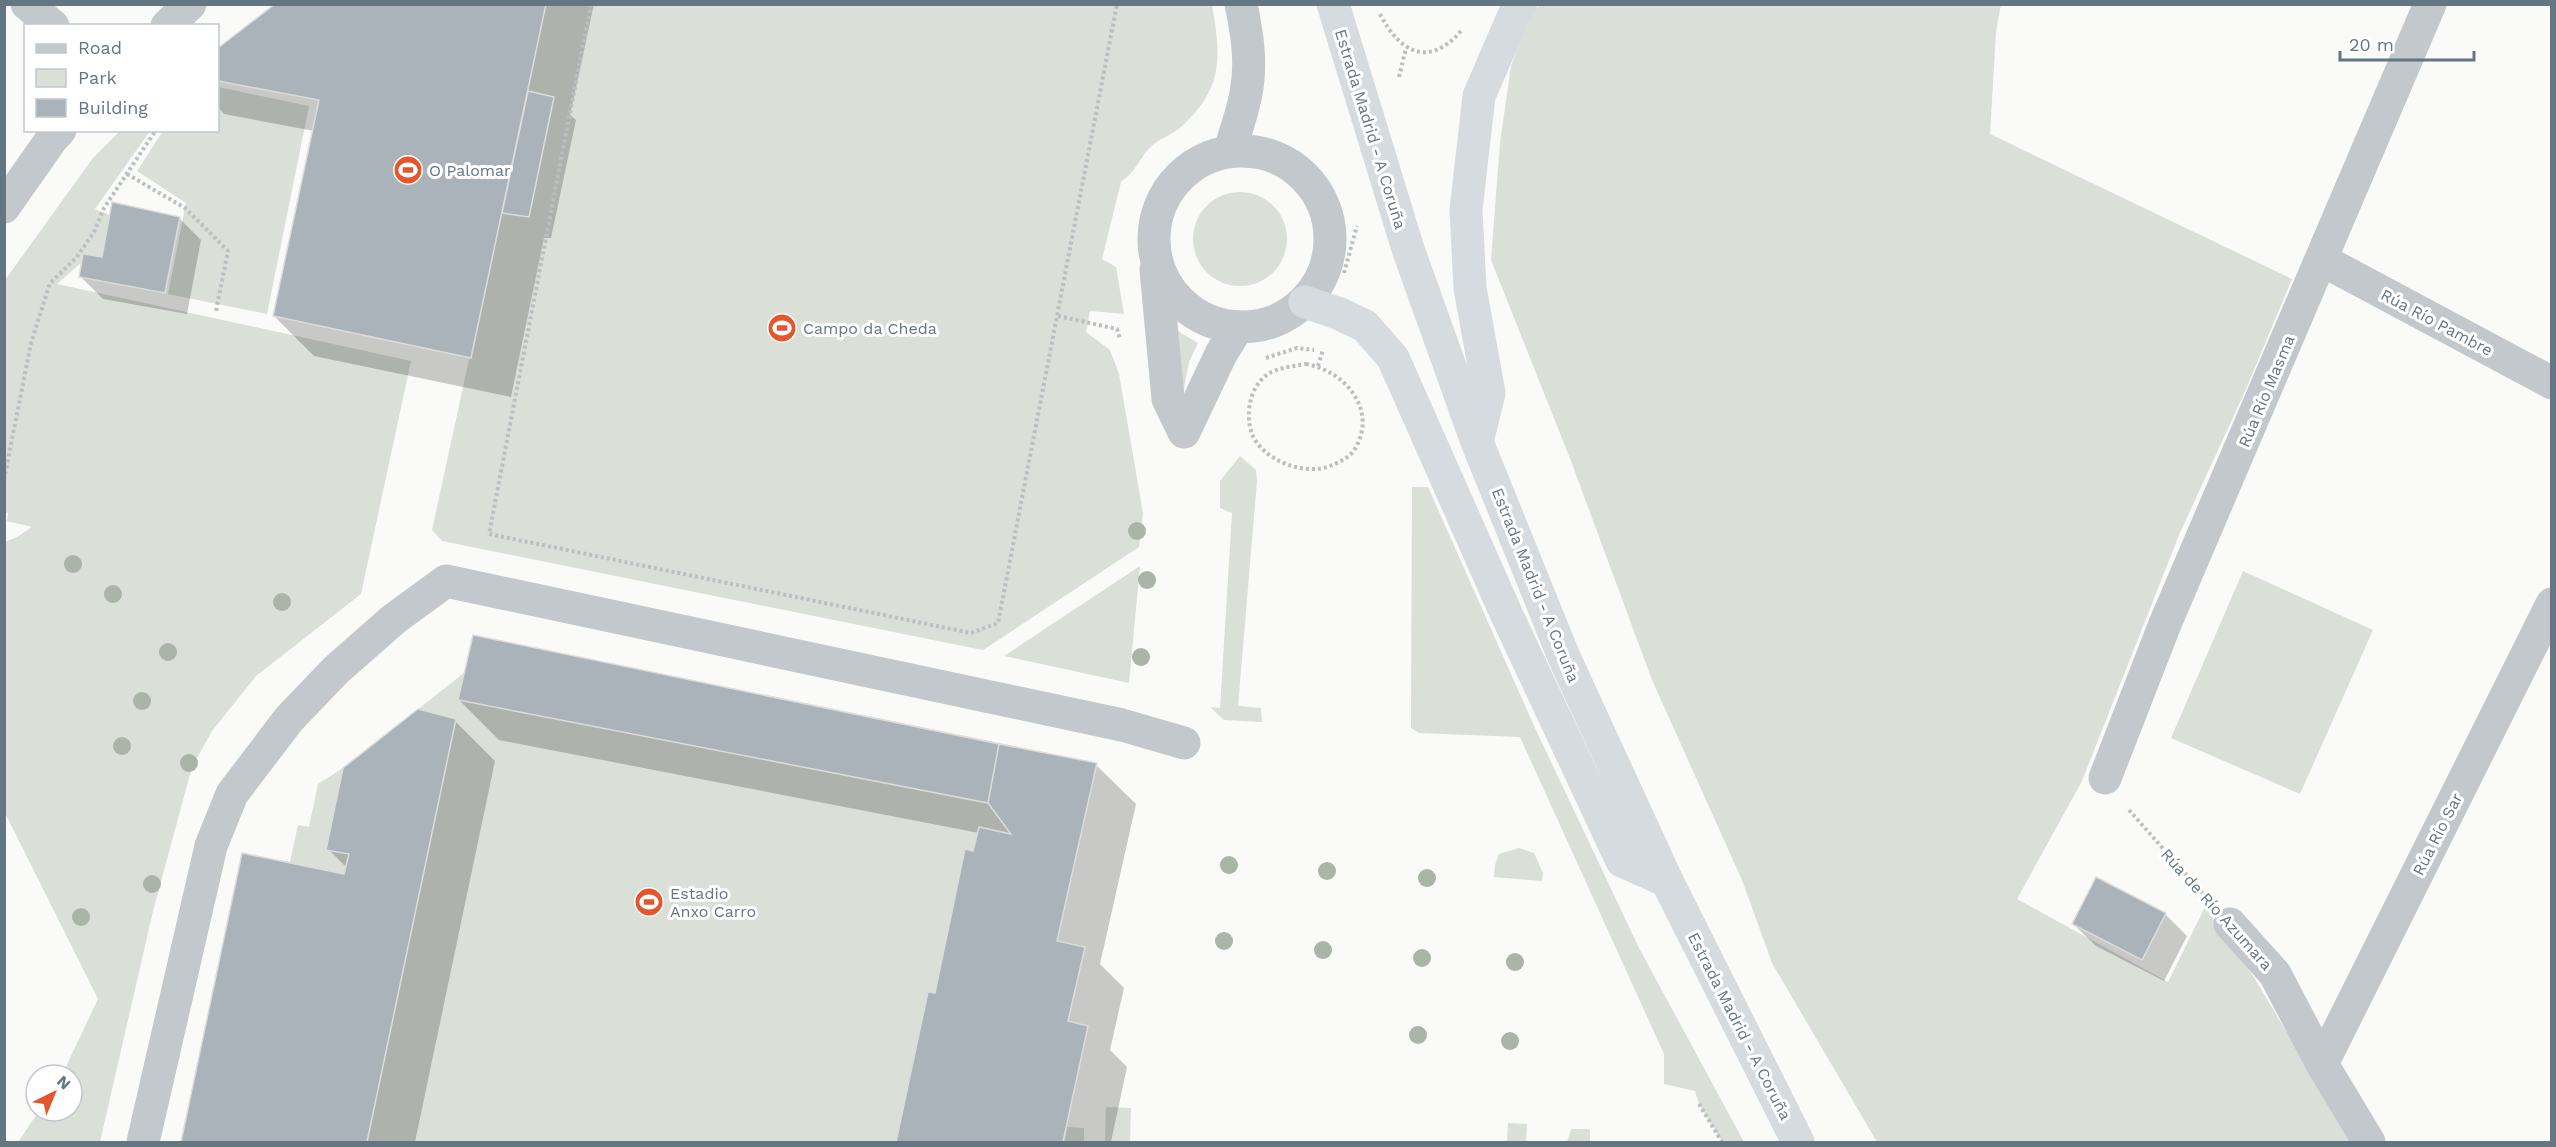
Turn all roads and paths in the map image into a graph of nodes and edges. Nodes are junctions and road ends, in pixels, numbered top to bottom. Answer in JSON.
{"nodes":[{"id":1,"x":27,"y":4,"type":"edge"},
{"id":2,"x":190,"y":4,"type":"edge"},
{"id":3,"x":591,"y":4,"type":"edge"},
{"id":4,"x":1117,"y":4,"type":"edge"},
{"id":5,"x":1241,"y":4,"type":"edge"},
{"id":6,"x":1333,"y":4,"type":"edge"},
{"id":7,"x":1521,"y":4,"type":"edge"},
{"id":8,"x":2430,"y":4,"type":"edge"},
{"id":9,"x":1378,"y":9,"type":"dead end"},
{"id":10,"x":51,"y":24,"type":"edge"},
{"id":11,"x":169,"y":24,"type":"edge"},
{"id":12,"x":1467,"y":25,"type":"dead end"},
{"id":13,"x":58,"y":132,"type":"edge"},
{"id":14,"x":155,"y":132,"type":"edge"},
{"id":15,"x":1230,"y":151,"type":"junction"},
{"id":16,"x":127,"y":174,"type":"junction"},
{"id":17,"x":4,"y":207,"type":"edge"},
{"id":18,"x":1155,"y":260,"type":"junction"},
{"id":19,"x":2322,"y":260,"type":"junction"},
{"id":20,"x":1305,"y":302,"type":"junction"},
{"id":21,"x":216,"y":311,"type":"dead end"},
{"id":22,"x":1058,"y":316,"type":"junction"},
{"id":23,"x":1237,"y":328,"type":"junction"},
{"id":24,"x":1122,"y":350,"type":"dead end"},
{"id":25,"x":1326,"y":352,"type":"dead end"},
{"id":26,"x":1257,"y":362,"type":"dead end"},
{"id":27,"x":2552,"y":383,"type":"edge"},
{"id":28,"x":1362,"y":394,"type":"dead end"},
{"id":29,"x":1360,"y":403,"type":"junction"},
{"id":30,"x":1477,"y":442,"type":"junction"},
{"id":31,"x":4,"y":480,"type":"edge"},
{"id":32,"x":2552,"y":604,"type":"edge"},
{"id":33,"x":1184,"y":743,"type":"dead end"},
{"id":34,"x":2105,"y":778,"type":"joint"},
{"id":35,"x":1667,"y":881,"type":"junction"},
{"id":36,"x":2230,"y":924,"type":"joint"},
{"id":37,"x":2322,"y":1064,"type":"junction"},
{"id":38,"x":1698,"y":1104,"type":"dead end"},
{"id":39,"x":142,"y":1143,"type":"edge"},
{"id":40,"x":1722,"y":1143,"type":"edge"},
{"id":41,"x":1798,"y":1143,"type":"edge"},
{"id":42,"x":2369,"y":1143,"type":"edge"}],
"edges":[{"from":1,"to":10,"type":"street"},
{"from":2,"to":11,"type":"street"},
{"from":3,"to":22,"type":"path"},
{"from":4,"to":22,"type":"path"},
{"from":5,"to":15,"type":"street"},
{"from":6,"to":30,"type":"highway","name":"Estrada Madrid - A Coruña"},
{"from":7,"to":30,"type":"highway"},
{"from":8,"to":19,"type":"street","name":"Rúa Río Masma"},
{"from":9,"to":12,"type":"path"},
{"from":13,"to":17,"type":"street"},
{"from":14,"to":16,"type":"path"},
{"from":15,"to":18,"type":"street"},
{"from":15,"to":20,"type":"street"},
{"from":16,"to":21,"type":"path"},
{"from":16,"to":31,"type":"path"},
{"from":18,"to":23,"type":"street"},
{"from":18,"to":23,"type":"street"},
{"from":19,"to":27,"type":"street","name":"Rúa Río Pambre"},
{"from":19,"to":34,"type":"street","name":"Rúa Río Masma"},
{"from":20,"to":23,"type":"street"},
{"from":20,"to":35,"type":"highway"},
{"from":22,"to":24,"type":"path"},
{"from":25,"to":26,"type":"path"},
{"from":28,"to":29,"type":"path"},
{"from":29,"to":29,"type":"path"},
{"from":30,"to":35,"type":"highway","name":"Estrada Madrid - A Coruña"},
{"from":32,"to":37,"type":"street","name":"Rúa Río Sar"},
{"from":33,"to":39,"type":"street"},
{"from":34,"to":36,"type":"path","name":"Rúa de Río Azumara"},
{"from":35,"to":41,"type":"highway","name":"Estrada Madrid - A Coruña"},
{"from":36,"to":37,"type":"street","name":"Rúa de Río Azumara"},
{"from":37,"to":42,"type":"street","name":"Rúa de Río Azumara"},
{"from":38,"to":40,"type":"path"}]}
